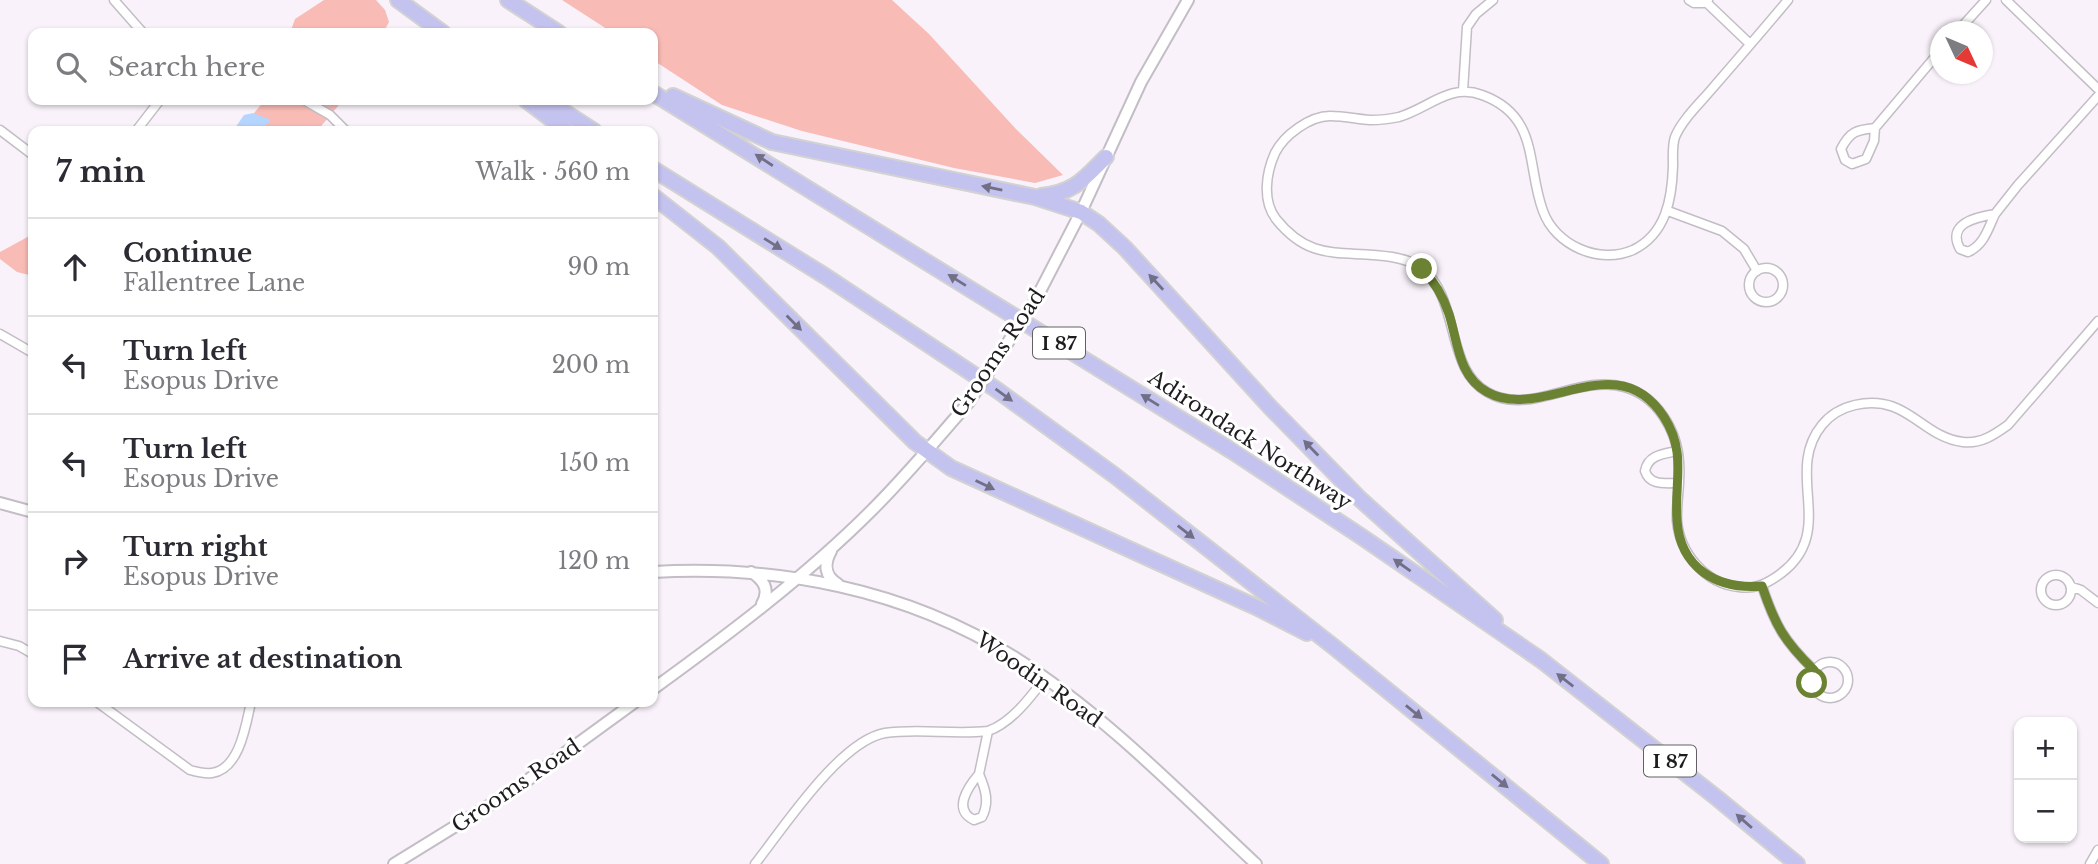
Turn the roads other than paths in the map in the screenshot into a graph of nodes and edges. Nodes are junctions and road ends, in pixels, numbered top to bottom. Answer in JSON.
{"nodes":[{"id":1,"x":114,"y":0,"type":"edge"},
{"id":2,"x":398,"y":0,"type":"edge"},
{"id":3,"x":508,"y":0,"type":"edge"},
{"id":4,"x":1188,"y":0,"type":"edge"},
{"id":5,"x":1493,"y":0,"type":"edge"},
{"id":6,"x":1689,"y":0,"type":"edge"},
{"id":7,"x":1788,"y":0,"type":"edge"},
{"id":8,"x":1986,"y":0,"type":"edge"},
{"id":9,"x":2006,"y":0,"type":"edge"},
{"id":10,"x":1707,"y":1,"type":"edge"},
{"id":11,"x":1967,"y":21,"type":"edge"},
{"id":12,"x":139,"y":28,"type":"edge"},
{"id":13,"x":436,"y":28,"type":"edge"},
{"id":14,"x":551,"y":28,"type":"edge"},
{"id":15,"x":1750,"y":44,"type":"junction"},
{"id":16,"x":1930,"y":64,"type":"edge"},
{"id":17,"x":658,"y":88,"type":"edge"},
{"id":18,"x":2098,"y":89,"type":"edge"},
{"id":19,"x":1463,"y":91,"type":"junction"},
{"id":20,"x":658,"y":96,"type":"edge"},
{"id":21,"x":2098,"y":96,"type":"edge"},
{"id":22,"x":156,"y":105,"type":"edge"},
{"id":23,"x":313,"y":105,"type":"edge"},
{"id":24,"x":533,"y":105,"type":"edge"},
{"id":25,"x":554,"y":105,"type":"edge"},
{"id":26,"x":140,"y":126,"type":"edge"},
{"id":27,"x":341,"y":126,"type":"edge"},
{"id":28,"x":560,"y":126,"type":"edge"},
{"id":29,"x":586,"y":126,"type":"edge"},
{"id":30,"x":1875,"y":128,"type":"junction"},
{"id":31,"x":0,"y":130,"type":"edge"},
{"id":32,"x":28,"y":151,"type":"edge"},
{"id":33,"x":1107,"y":157,"type":"junction"},
{"id":34,"x":658,"y":172,"type":"edge"},
{"id":35,"x":1035,"y":197,"type":"junction"},
{"id":36,"x":658,"y":200,"type":"edge"},
{"id":37,"x":1668,"y":211,"type":"junction"},
{"id":38,"x":1081,"y":212,"type":"junction"},
{"id":39,"x":1995,"y":215,"type":"junction"},
{"id":40,"x":1757,"y":271,"type":"junction"},
{"id":41,"x":2098,"y":321,"type":"edge"},
{"id":42,"x":0,"y":334,"type":"edge"},
{"id":43,"x":28,"y":350,"type":"edge"},
{"id":44,"x":1677,"y":451,"type":"junction"},
{"id":45,"x":926,"y":452,"type":"junction"},
{"id":46,"x":1679,"y":483,"type":"junction"},
{"id":47,"x":0,"y":503,"type":"edge"},
{"id":48,"x":28,"y":511,"type":"edge"},
{"id":49,"x":835,"y":545,"type":"junction"},
{"id":50,"x":658,"y":572,"type":"edge"},
{"id":51,"x":751,"y":572,"type":"junction"},
{"id":52,"x":797,"y":577,"type":"junction"},
{"id":53,"x":841,"y":585,"type":"junction"},
{"id":54,"x":1762,"y":586,"type":"junction"},
{"id":55,"x":2072,"y":587,"type":"dead end"},
{"id":56,"x":2098,"y":603,"type":"edge"},
{"id":57,"x":760,"y":607,"type":"junction"},
{"id":58,"x":0,"y":641,"type":"edge"},
{"id":59,"x":1334,"y":647,"type":"junction"},
{"id":60,"x":28,"y":651,"type":"edge"},
{"id":61,"x":1541,"y":660,"type":"junction"},
{"id":62,"x":1814,"y":670,"type":"junction"},
{"id":63,"x":1045,"y":678,"type":"junction"},
{"id":64,"x":658,"y":685,"type":"edge"},
{"id":65,"x":104,"y":707,"type":"edge"},
{"id":66,"x":250,"y":707,"type":"edge"},
{"id":67,"x":628,"y":707,"type":"edge"},
{"id":68,"x":988,"y":731,"type":"junction"},
{"id":69,"x":979,"y":774,"type":"junction"},
{"id":70,"x":2098,"y":850,"type":"edge"},
{"id":71,"x":394,"y":864,"type":"edge"},
{"id":72,"x":755,"y":864,"type":"edge"},
{"id":73,"x":1256,"y":864,"type":"edge"},
{"id":74,"x":1601,"y":864,"type":"edge"},
{"id":75,"x":1797,"y":864,"type":"edge"},
{"id":76,"x":2090,"y":864,"type":"edge"}],
"edges":[{"from":1,"to":12,"type":"street"},
{"from":2,"to":13,"type":"highway"},
{"from":3,"to":14,"type":"highway"},
{"from":4,"to":33,"type":"street","name":"Grooms Road"},
{"from":5,"to":19,"type":"street"},
{"from":6,"to":10,"type":"street"},
{"from":7,"to":15,"type":"street"},
{"from":8,"to":11,"type":"street"},
{"from":9,"to":18,"type":"street"},
{"from":10,"to":15,"type":"street"},
{"from":15,"to":37,"type":"street"},
{"from":16,"to":30,"type":"street"},
{"from":35,"to":17,"type":"highway","one_way":true},
{"from":19,"to":37,"type":"street"},
{"from":19,"to":44,"type":"street"},
{"from":61,"to":20,"type":"highway","name":"Adirondack Northway","number":"I 87","one_way":true},
{"from":21,"to":39,"type":"street"},
{"from":22,"to":26,"type":"street"},
{"from":23,"to":27,"type":"street"},
{"from":24,"to":28,"type":"highway"},
{"from":25,"to":29,"type":"highway"},
{"from":30,"to":30,"type":"street"},
{"from":31,"to":32,"type":"street"},
{"from":33,"to":35,"type":"highway"},
{"from":33,"to":38,"type":"street","name":"Grooms Road"},
{"from":34,"to":59,"type":"highway","one_way":true},
{"from":35,"to":38,"type":"highway"},
{"from":36,"to":45,"type":"highway","one_way":true},
{"from":37,"to":40,"type":"street"},
{"from":38,"to":45,"type":"street","name":"Grooms Road","bridge":true},
{"from":61,"to":38,"type":"highway","one_way":true},
{"from":39,"to":39,"type":"street"},
{"from":40,"to":40,"type":"street"},
{"from":41,"to":54,"type":"street"},
{"from":42,"to":43,"type":"street"},
{"from":44,"to":46,"type":"street"},
{"from":44,"to":46,"type":"street"},
{"from":45,"to":49,"type":"street","name":"Grooms Road"},
{"from":45,"to":59,"type":"highway","one_way":true},
{"from":46,"to":54,"type":"street"},
{"from":47,"to":48,"type":"street"},
{"from":49,"to":52,"type":"street","name":"Grooms Road"},
{"from":49,"to":53,"type":"street"},
{"from":50,"to":51,"type":"street","name":"Woodin Road"},
{"from":51,"to":52,"type":"street","name":"Woodin Road"},
{"from":51,"to":57,"type":"street"},
{"from":52,"to":53,"type":"street","name":"Woodin Road"},
{"from":52,"to":57,"type":"street","name":"Grooms Road"},
{"from":53,"to":63,"type":"street","name":"Woodin Road"},
{"from":54,"to":62,"type":"street"},
{"from":55,"to":56,"type":"street"},
{"from":57,"to":64,"type":"street","name":"Grooms Road"},
{"from":58,"to":60,"type":"street"},
{"from":59,"to":74,"type":"highway","one_way":true},
{"from":75,"to":61,"type":"highway","name":"Adirondack Northway","number":"I 87","one_way":true},
{"from":62,"to":62,"type":"street"},
{"from":63,"to":68,"type":"street"},
{"from":63,"to":73,"type":"street","name":"Woodin Road"},
{"from":65,"to":66,"type":"street"},
{"from":67,"to":71,"type":"street","name":"Grooms Road"},
{"from":68,"to":69,"type":"street"},
{"from":68,"to":72,"type":"street"},
{"from":69,"to":69,"type":"street"},
{"from":70,"to":76,"type":"street"}]}
